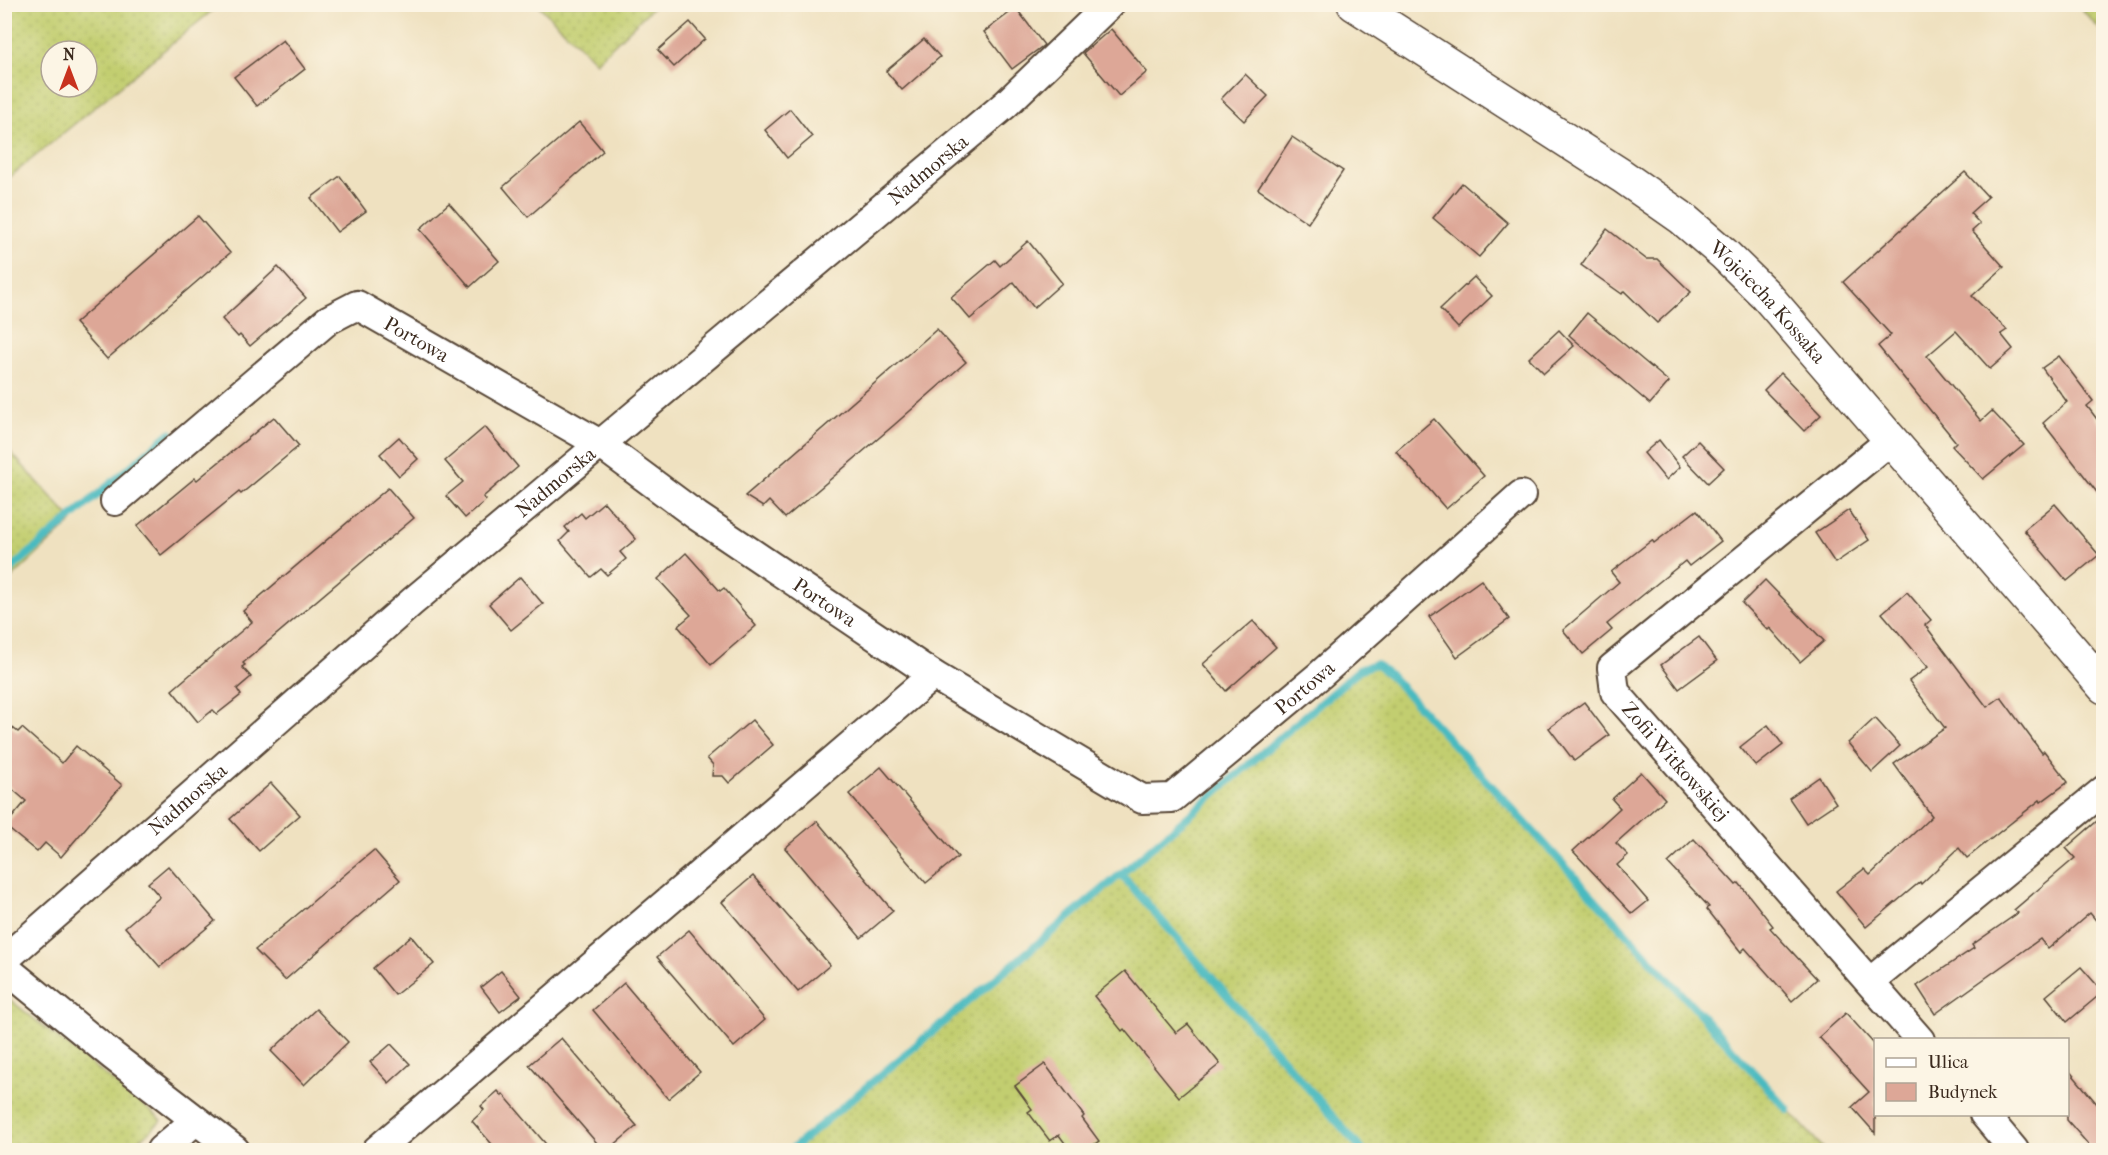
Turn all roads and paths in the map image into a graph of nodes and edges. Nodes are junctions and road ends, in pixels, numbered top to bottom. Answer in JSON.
{"nodes":[{"id":1,"x":1110,"y":4,"type":"edge"},
{"id":2,"x":1354,"y":4,"type":"edge"},
{"id":3,"x":1892,"y":439,"type":"junction"},
{"id":4,"x":600,"y":444,"type":"junction"},
{"id":5,"x":1521,"y":495,"type":"dead end"},
{"id":6,"x":115,"y":501,"type":"dead end"},
{"id":7,"x":933,"y":675,"type":"junction"},
{"id":8,"x":2103,"y":687,"type":"edge"},
{"id":9,"x":2103,"y":789,"type":"edge"},
{"id":10,"x":4,"y":960,"type":"edge"},
{"id":11,"x":4,"y":967,"type":"edge"},
{"id":12,"x":1871,"y":981,"type":"junction"},
{"id":13,"x":1918,"y":1038,"type":"edge"},
{"id":14,"x":1986,"y":1116,"type":"edge"},
{"id":15,"x":195,"y":1121,"type":"junction"},
{"id":16,"x":161,"y":1150,"type":"edge"},
{"id":17,"x":235,"y":1150,"type":"edge"},
{"id":18,"x":377,"y":1150,"type":"edge"},
{"id":19,"x":2014,"y":1150,"type":"edge"}],
"edges":[{"from":1,"to":4,"type":"street","name":"Nadmorska"},
{"from":2,"to":3,"type":"main road","name":"Wojciecha Kossaka"},
{"from":3,"to":8,"type":"main road","name":"Wojciecha Kossaka"},
{"from":3,"to":12,"type":"street","name":"Zofii Witkowskiej"},
{"from":4,"to":6,"type":"street","name":"Portowa"},
{"from":4,"to":7,"type":"street","name":"Portowa"},
{"from":4,"to":10,"type":"street","name":"Nadmorska"},
{"from":5,"to":7,"type":"street","name":"Portowa"},
{"from":7,"to":18,"type":"street"},
{"from":9,"to":12,"type":"street"},
{"from":11,"to":15,"type":"street"},
{"from":12,"to":13,"type":"street","name":"Zofii Witkowskiej"},
{"from":14,"to":19,"type":"street"},
{"from":15,"to":16,"type":"street"},
{"from":15,"to":17,"type":"street"}]}
